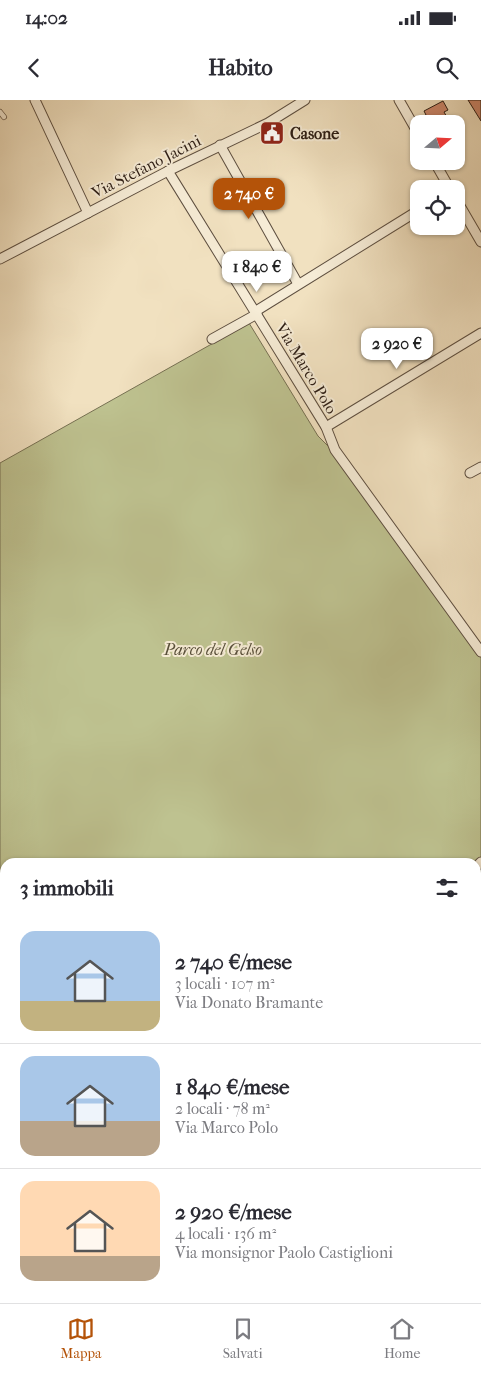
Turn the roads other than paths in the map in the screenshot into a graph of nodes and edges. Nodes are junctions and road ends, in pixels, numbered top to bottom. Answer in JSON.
{"nodes":[{"id":1,"x":35,"y":100,"type":"edge"},
{"id":2,"x":305,"y":100,"type":"edge"},
{"id":3,"x":399,"y":100,"type":"edge"},
{"id":4,"x":293,"y":103,"type":"edge"},
{"id":5,"x":0,"y":112,"type":"edge"},
{"id":6,"x":4,"y":117,"type":"dead end"},
{"id":7,"x":410,"y":119,"type":"edge"},
{"id":8,"x":220,"y":145,"type":"junction"},
{"id":9,"x":168,"y":171,"type":"junction"},
{"id":10,"x":88,"y":213,"type":"junction"},
{"id":11,"x":465,"y":214,"type":"edge"},
{"id":12,"x":410,"y":216,"type":"edge"},
{"id":13,"x":481,"y":242,"type":"edge"},
{"id":14,"x":0,"y":258,"type":"edge"},
{"id":15,"x":298,"y":284,"type":"junction"},
{"id":16,"x":256,"y":312,"type":"junction"},
{"id":17,"x":481,"y":333,"type":"edge"},
{"id":18,"x":212,"y":339,"type":"dead end"},
{"id":19,"x":326,"y":427,"type":"junction"},
{"id":20,"x":481,"y":467,"type":"edge"},
{"id":21,"x":470,"y":473,"type":"dead end"},
{"id":22,"x":481,"y":652,"type":"edge"}],
"edges":[{"from":1,"to":10,"type":"street"},
{"from":2,"to":4,"type":"street","name":"Via Stefano Jacini"},
{"from":3,"to":7,"type":"street"},
{"from":4,"to":8,"type":"street","name":"Via Stefano Jacini"},
{"from":5,"to":6,"type":"lane"},
{"from":8,"to":9,"type":"street","name":"Via Stefano Jacini"},
{"from":8,"to":15,"type":"street"},
{"from":9,"to":10,"type":"street","name":"Via Stefano Jacini"},
{"from":9,"to":16,"type":"street","name":"Via Marco Polo"},
{"from":10,"to":14,"type":"street","name":"Via Stefano Jacini"},
{"from":11,"to":13,"type":"street"},
{"from":12,"to":15,"type":"street"},
{"from":15,"to":16,"type":"street"},
{"from":16,"to":18,"type":"street"},
{"from":16,"to":19,"type":"street","name":"Via Marco Polo"},
{"from":17,"to":19,"type":"street"},
{"from":19,"to":22,"type":"street","name":"Via Marco Polo"},
{"from":20,"to":21,"type":"street"}]}
